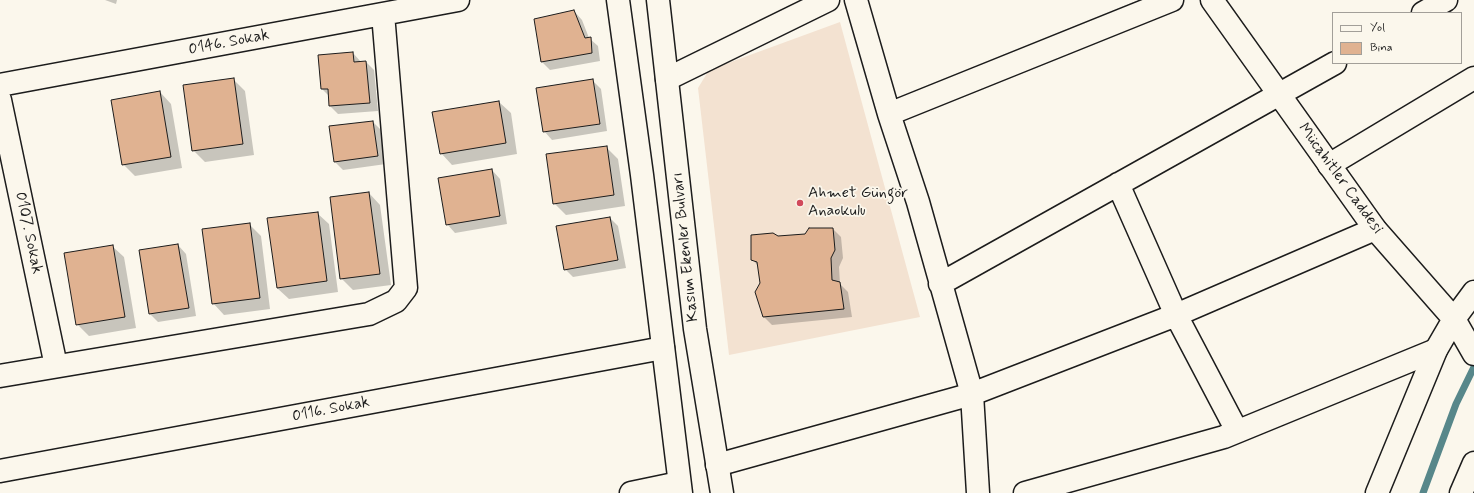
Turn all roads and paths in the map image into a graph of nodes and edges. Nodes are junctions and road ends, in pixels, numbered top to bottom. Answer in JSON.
{"nodes":[{"id":1,"x":458,"y":0,"type":"edge"},
{"id":2,"x":618,"y":0,"type":"edge"},
{"id":3,"x":658,"y":0,"type":"edge"},
{"id":4,"x":828,"y":0,"type":"edge"},
{"id":5,"x":856,"y":0,"type":"edge"},
{"id":6,"x":1172,"y":0,"type":"edge"},
{"id":7,"x":1212,"y":0,"type":"edge"},
{"id":8,"x":1446,"y":0,"type":"edge"},
{"id":9,"x":1425,"y":12,"type":"edge"},
{"id":10,"x":383,"y":14,"type":"junction"},
{"id":11,"x":1334,"y":64,"type":"edge"},
{"id":12,"x":1474,"y":78,"type":"edge"},
{"id":13,"x":667,"y":79,"type":"junction"},
{"id":14,"x":0,"y":85,"type":"edge"},
{"id":15,"x":1279,"y":95,"type":"junction"},
{"id":16,"x":0,"y":100,"type":"edge"},
{"id":17,"x":889,"y":114,"type":"junction"},
{"id":18,"x":1329,"y":165,"type":"junction"},
{"id":19,"x":1118,"y":184,"type":"junction"},
{"id":20,"x":1375,"y":229,"type":"junction"},
{"id":21,"x":940,"y":284,"type":"junction"},
{"id":22,"x":1474,"y":292,"type":"edge"},
{"id":23,"x":1176,"y":315,"type":"junction"},
{"id":24,"x":1454,"y":319,"type":"junction"},
{"id":25,"x":663,"y":348,"type":"junction"},
{"id":26,"x":1436,"y":350,"type":"junction"},
{"id":27,"x":1474,"y":354,"type":"edge"},
{"id":28,"x":56,"y":366,"type":"junction"},
{"id":29,"x":0,"y":376,"type":"edge"},
{"id":30,"x":972,"y":394,"type":"junction"},
{"id":31,"x":1237,"y":431,"type":"junction"},
{"id":32,"x":1474,"y":463,"type":"edge"},
{"id":33,"x":717,"y":465,"type":"junction"},
{"id":34,"x":0,"y":471,"type":"edge"},
{"id":35,"x":680,"y":488,"type":"edge"},
{"id":36,"x":632,"y":493,"type":"edge"},
{"id":37,"x":722,"y":493,"type":"edge"},
{"id":38,"x":978,"y":493,"type":"edge"},
{"id":39,"x":1025,"y":493,"type":"edge"},
{"id":40,"x":1377,"y":493,"type":"edge"},
{"id":41,"x":1460,"y":493,"type":"edge"}],
"edges":[{"from":1,"to":10,"type":"street","name":"0146. Sokak"},
{"from":2,"to":25,"type":"street"},
{"from":3,"to":13,"type":"street","name":"Kasım Ekenler Bulvarı"},
{"from":4,"to":13,"type":"street"},
{"from":5,"to":17,"type":"street"},
{"from":6,"to":17,"type":"street"},
{"from":7,"to":15,"type":"street","name":"Mücahitler Caddesi"},
{"from":8,"to":9,"type":"street"},
{"from":10,"to":14,"type":"street","name":"0146. Sokak"},
{"from":10,"to":28,"type":"street"},
{"from":11,"to":15,"type":"street"},
{"from":12,"to":18,"type":"street"},
{"from":13,"to":33,"type":"street","name":"Kasım Ekenler Bulvarı"},
{"from":15,"to":18,"type":"street","name":"Mücahitler Caddesi"},
{"from":15,"to":19,"type":"street"},
{"from":16,"to":28,"type":"street","name":"0107. Sokak"},
{"from":17,"to":21,"type":"street"},
{"from":18,"to":20,"type":"street","name":"Mücahitler Caddesi"},
{"from":19,"to":21,"type":"street"},
{"from":19,"to":23,"type":"street"},
{"from":20,"to":23,"type":"street"},
{"from":20,"to":24,"type":"street","name":"Mücahitler Caddesi"},
{"from":21,"to":30,"type":"street"},
{"from":22,"to":24,"type":"street"},
{"from":23,"to":30,"type":"street"},
{"from":23,"to":31,"type":"street"},
{"from":24,"to":26,"type":"street"},
{"from":24,"to":27,"type":"street","name":"Mücahitler Caddesi"},
{"from":25,"to":34,"type":"street","name":"0116. Sokak"},
{"from":25,"to":35,"type":"street"},
{"from":26,"to":31,"type":"street"},
{"from":26,"to":40,"type":"street"},
{"from":28,"to":29,"type":"street"},
{"from":30,"to":33,"type":"street"},
{"from":30,"to":38,"type":"street"},
{"from":31,"to":39,"type":"street"},
{"from":32,"to":41,"type":"street"},
{"from":33,"to":37,"type":"street","name":"Kasım Ekenler Bulvarı"},
{"from":35,"to":36,"type":"street"}]}
